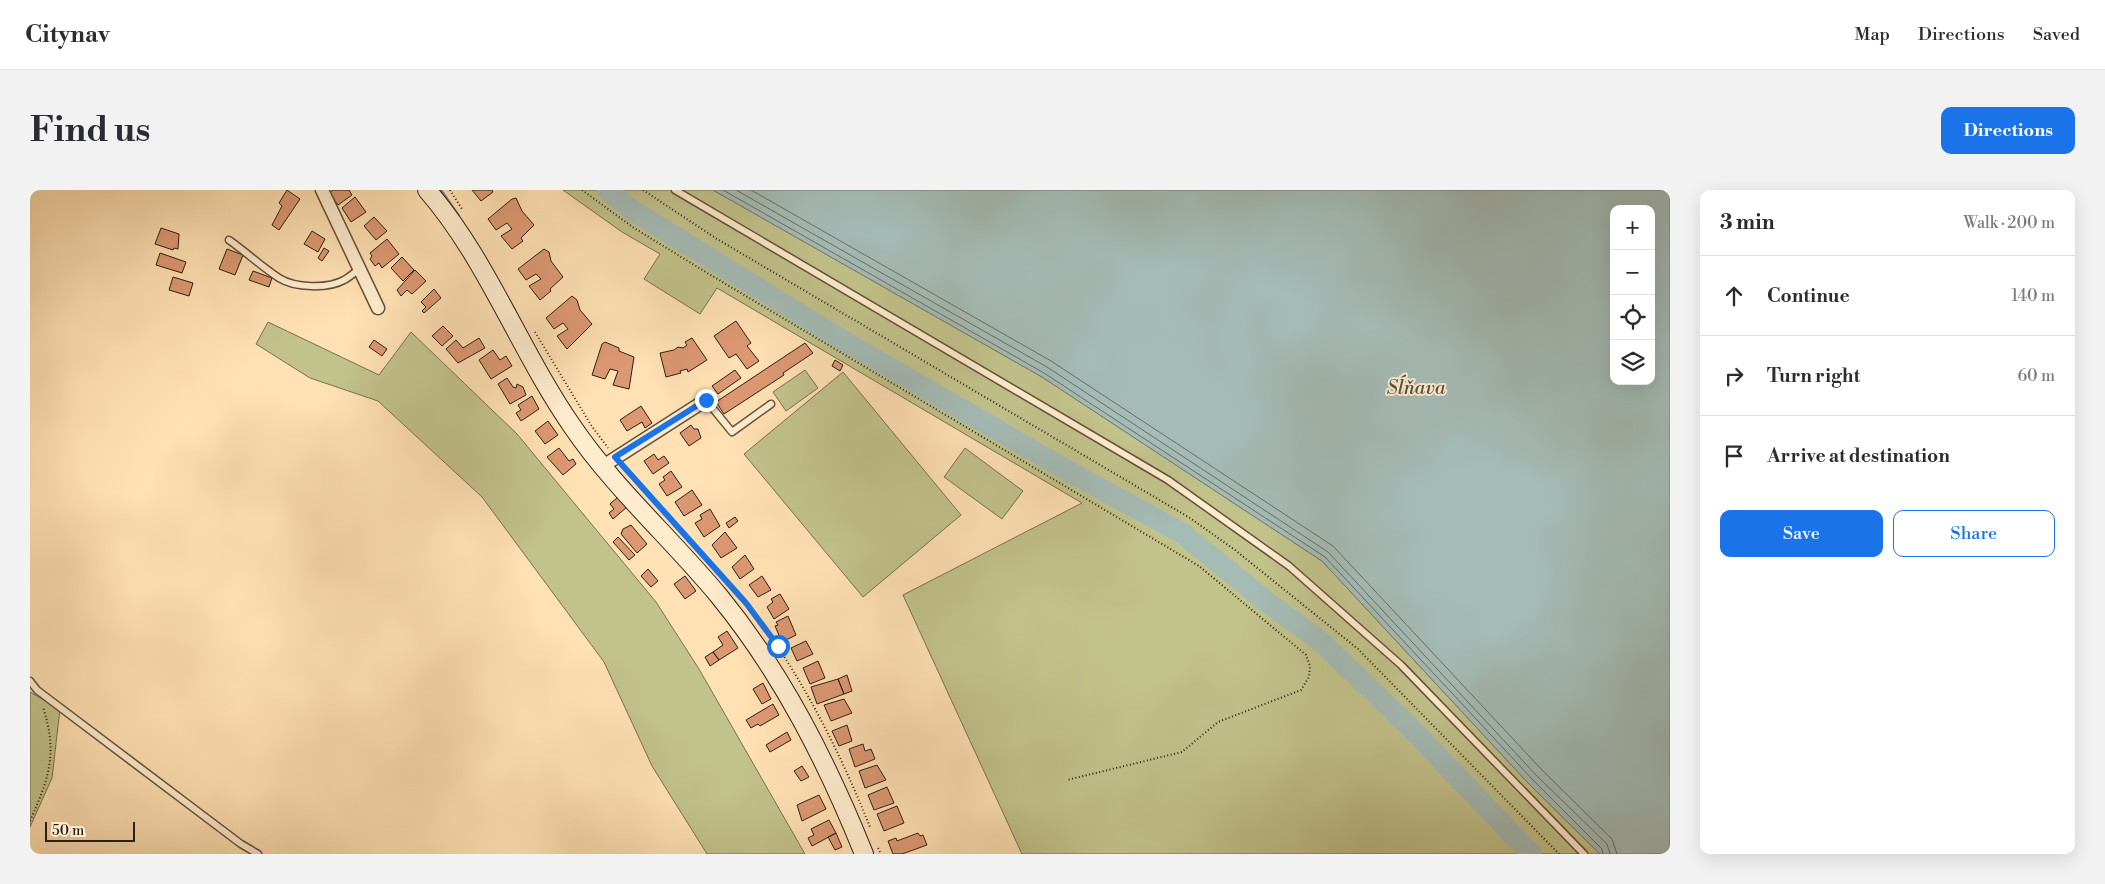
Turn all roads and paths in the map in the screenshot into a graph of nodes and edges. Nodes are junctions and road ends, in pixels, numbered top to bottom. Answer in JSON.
{"nodes":[{"id":1,"x":322,"y":190,"type":"edge"},
{"id":2,"x":427,"y":190,"type":"edge"},
{"id":3,"x":450,"y":190,"type":"edge"},
{"id":4,"x":582,"y":190,"type":"edge"},
{"id":5,"x":643,"y":190,"type":"edge"},
{"id":6,"x":675,"y":190,"type":"edge"},
{"id":7,"x":465,"y":214,"type":"dead end"},
{"id":8,"x":229,"y":240,"type":"dead end"},
{"id":9,"x":360,"y":268,"type":"junction"},
{"id":10,"x":378,"y":308,"type":"dead end"},
{"id":11,"x":532,"y":328,"type":"dead end"},
{"id":12,"x":706,"y":400,"type":"joint"},
{"id":13,"x":771,"y":404,"type":"dead end"},
{"id":14,"x":609,"y":461,"type":"junction"},
{"id":15,"x":667,"y":515,"type":"dead end"},
{"id":16,"x":733,"y":588,"type":"dead end"},
{"id":17,"x":30,"y":682,"type":"edge"},
{"id":18,"x":37,"y":690,"type":"junction"},
{"id":19,"x":1067,"y":780,"type":"dead end"},
{"id":20,"x":30,"y":821,"type":"edge"},
{"id":21,"x":871,"y":830,"type":"dead end"},
{"id":22,"x":871,"y":850,"type":"edge"},
{"id":23,"x":258,"y":854,"type":"edge"},
{"id":24,"x":881,"y":854,"type":"edge"},
{"id":25,"x":1559,"y":854,"type":"edge"},
{"id":26,"x":1584,"y":854,"type":"edge"}],
"edges":[{"from":1,"to":9,"type":"street"},
{"from":2,"to":14,"type":"main road"},
{"from":3,"to":7,"type":"path"},
{"from":4,"to":19,"type":"path"},
{"from":5,"to":25,"type":"path"},
{"from":6,"to":26,"type":"lane"},
{"from":8,"to":9,"type":"lane"},
{"from":9,"to":10,"type":"street"},
{"from":11,"to":14,"type":"path"},
{"from":12,"to":13,"type":"lane"},
{"from":12,"to":14,"type":"street"},
{"from":14,"to":15,"type":"path"},
{"from":14,"to":22,"type":"main road"},
{"from":16,"to":21,"type":"path"},
{"from":17,"to":18,"type":"lane"},
{"from":18,"to":20,"type":"path"},
{"from":18,"to":23,"type":"lane"},
{"from":22,"to":24,"type":"path"}]}
